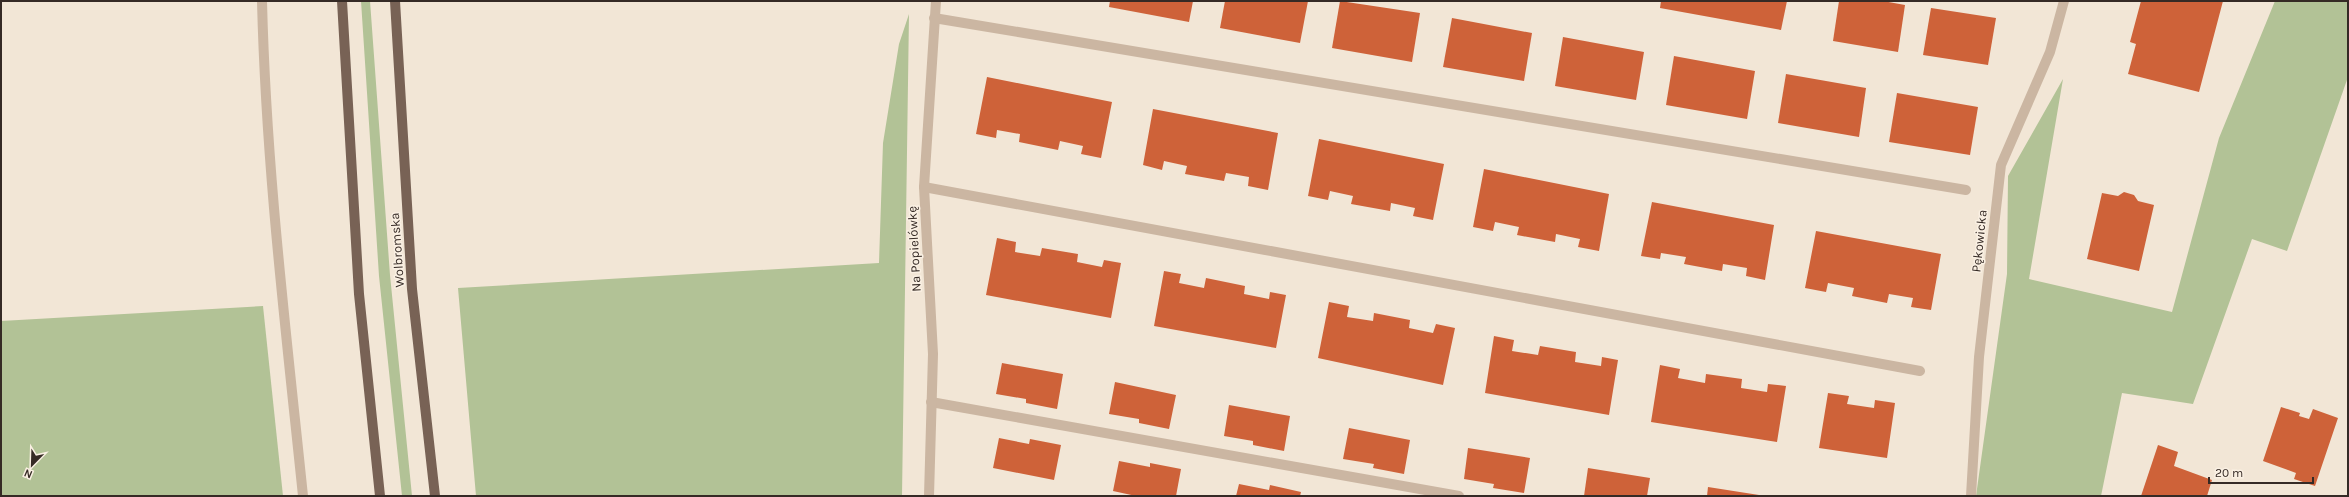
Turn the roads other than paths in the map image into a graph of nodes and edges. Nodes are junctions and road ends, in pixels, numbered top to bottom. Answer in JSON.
{"nodes":[{"id":1,"x":262,"y":1,"type":"edge"},
{"id":2,"x":342,"y":1,"type":"edge"},
{"id":3,"x":395,"y":1,"type":"edge"},
{"id":4,"x":936,"y":1,"type":"edge"},
{"id":5,"x":2064,"y":1,"type":"edge"},
{"id":6,"x":934,"y":18,"type":"junction"},
{"id":7,"x":924,"y":187,"type":"junction"},
{"id":8,"x":1966,"y":190,"type":"dead end"},
{"id":9,"x":1920,"y":372,"type":"dead end"},
{"id":10,"x":931,"y":402,"type":"junction"},
{"id":11,"x":303,"y":496,"type":"edge"},
{"id":12,"x":380,"y":496,"type":"edge"},
{"id":13,"x":435,"y":496,"type":"edge"},
{"id":14,"x":929,"y":496,"type":"edge"},
{"id":15,"x":1459,"y":496,"type":"edge"},
{"id":16,"x":1971,"y":496,"type":"edge"}],
"edges":[{"from":1,"to":11,"type":"street"},
{"from":2,"to":12,"type":"main road"},
{"from":3,"to":13,"type":"main road","name":"Wolbromska"},
{"from":4,"to":6,"type":"street","name":"Na Popielówkę"},
{"from":5,"to":16,"type":"street","name":"Pękowicka"},
{"from":6,"to":7,"type":"street","name":"Na Popielówkę"},
{"from":6,"to":8,"type":"street"},
{"from":7,"to":9,"type":"street"},
{"from":7,"to":10,"type":"street","name":"Na Popielówkę"},
{"from":10,"to":14,"type":"street","name":"Na Popielówkę"},
{"from":10,"to":15,"type":"street"}]}
